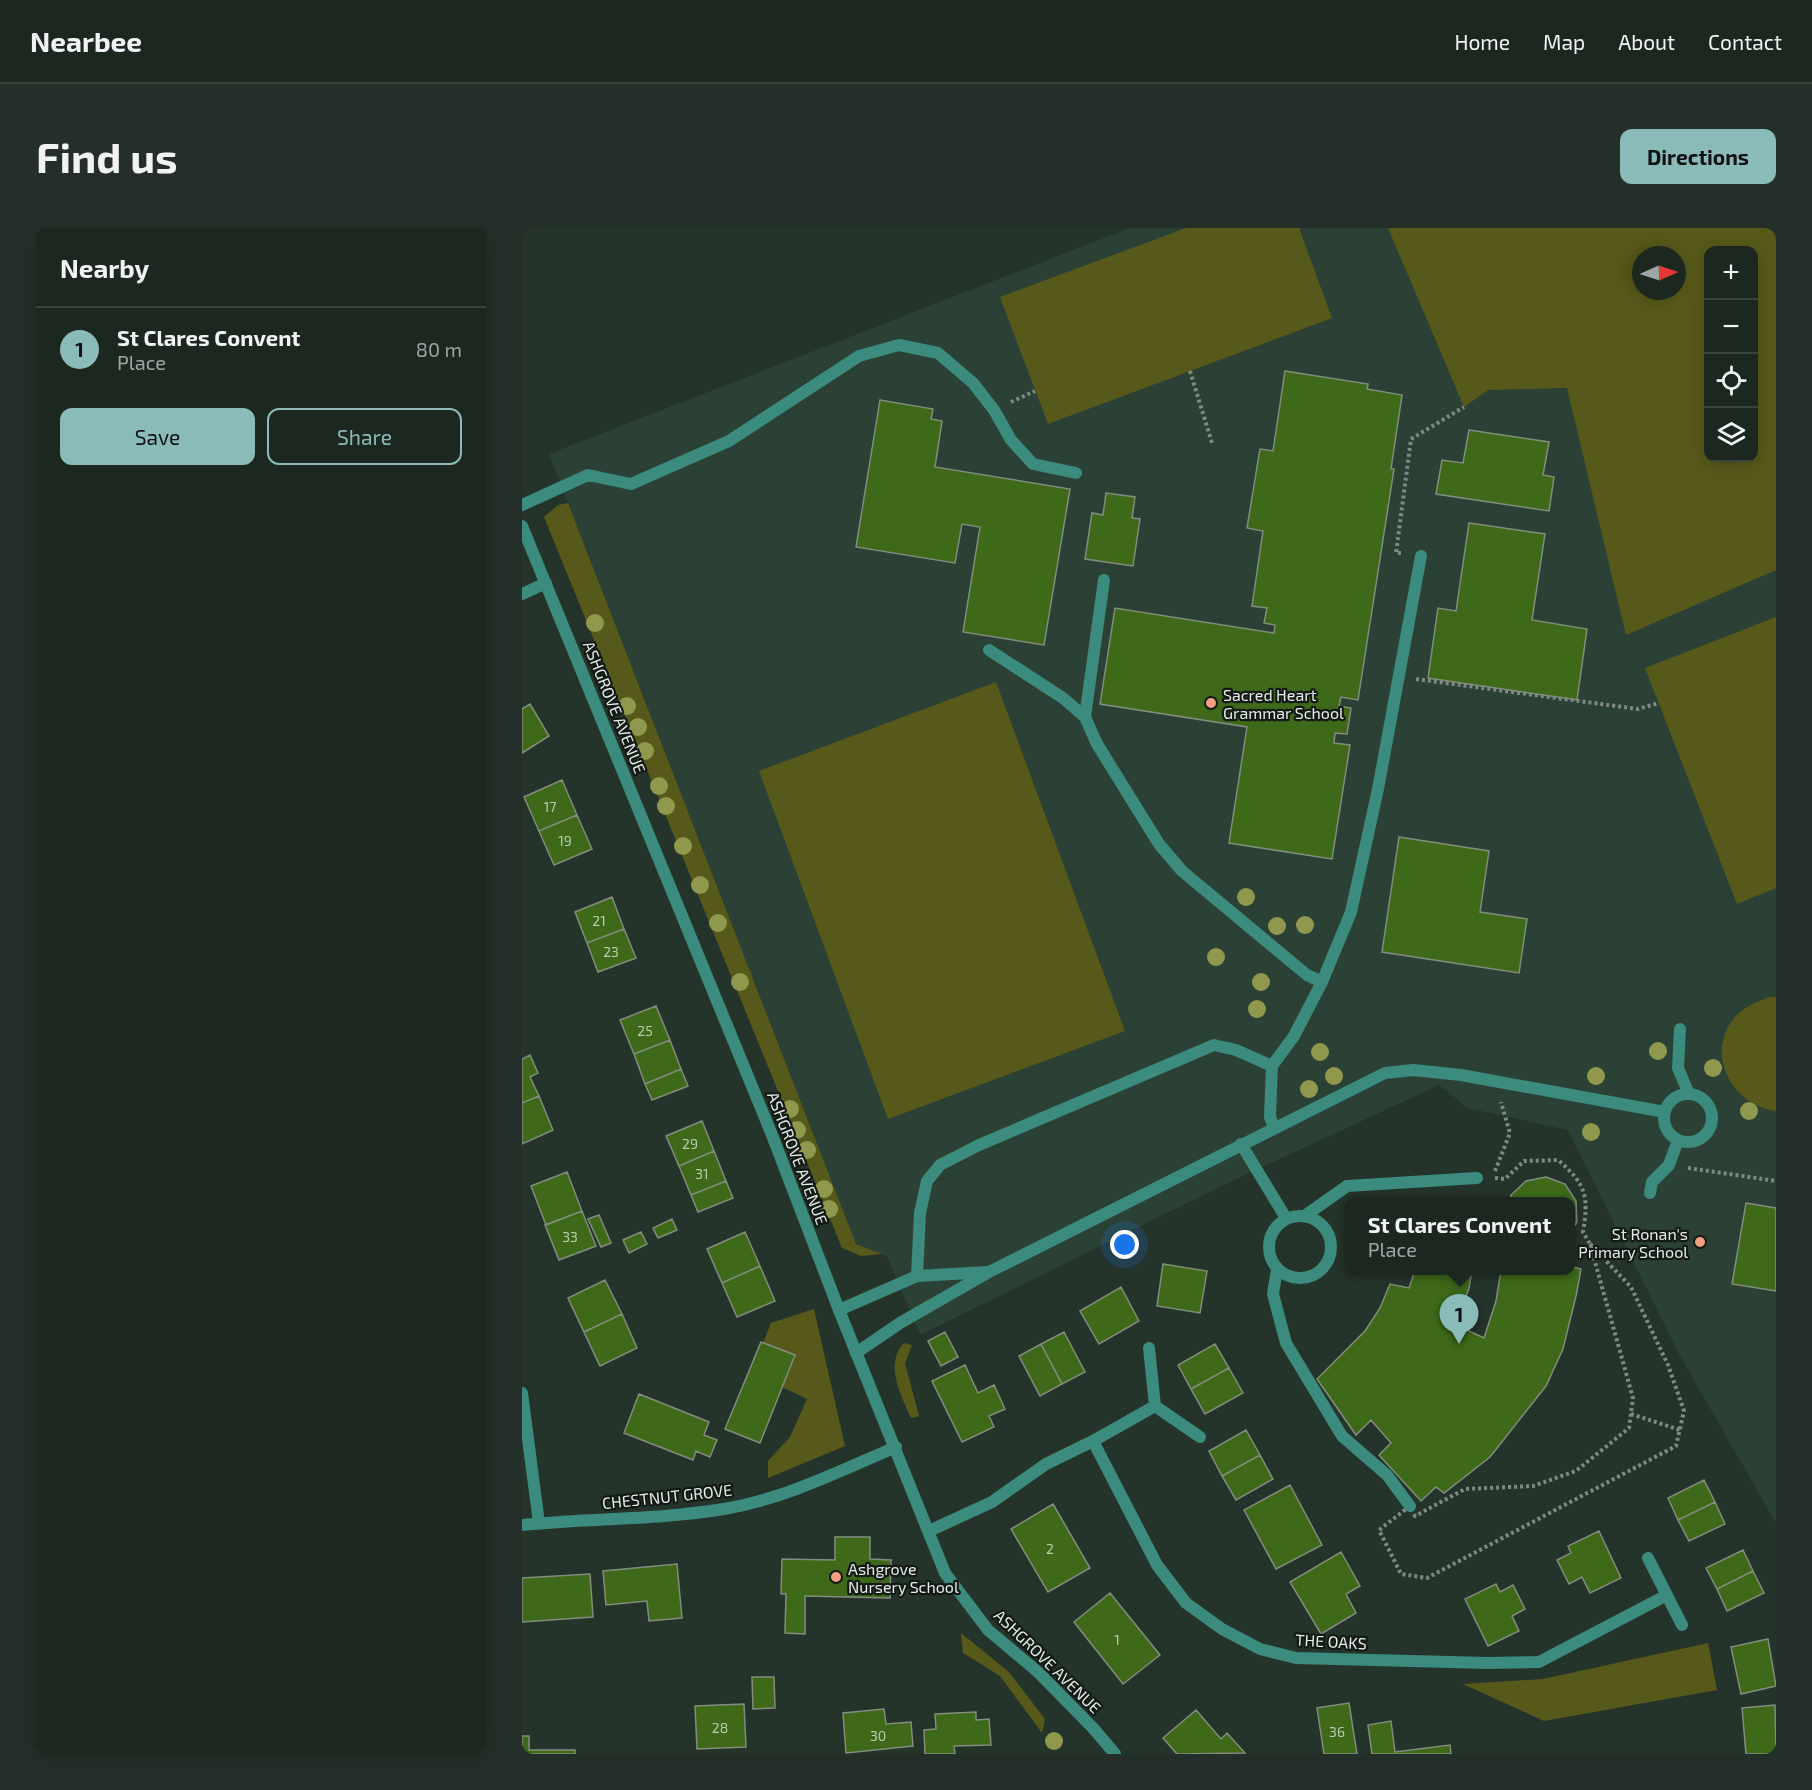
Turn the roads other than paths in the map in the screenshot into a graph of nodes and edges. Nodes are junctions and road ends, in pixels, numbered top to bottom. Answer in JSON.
{"nodes":[{"id":1,"x":1076,"y":473,"type":"dead end"},
{"id":2,"x":522,"y":505,"type":"edge"},
{"id":3,"x":522,"y":526,"type":"edge"},
{"id":4,"x":1421,"y":556,"type":"road end"},
{"id":5,"x":1104,"y":580,"type":"dead end"},
{"id":6,"x":546,"y":583,"type":"junction"},
{"id":7,"x":522,"y":594,"type":"edge"},
{"id":8,"x":989,"y":650,"type":"dead end"},
{"id":9,"x":1085,"y":717,"type":"junction"},
{"id":10,"x":1322,"y":982,"type":"junction"},
{"id":11,"x":1680,"y":1029,"type":"dead end"},
{"id":12,"x":1272,"y":1066,"type":"junction"},
{"id":13,"x":1689,"y":1094,"type":"junction"},
{"id":14,"x":1665,"y":1112,"type":"junction"},
{"id":15,"x":1274,"y":1127,"type":"junction"},
{"id":16,"x":1678,"y":1140,"type":"junction"},
{"id":17,"x":1241,"y":1144,"type":"junction"},
{"id":18,"x":1477,"y":1178,"type":"road end"},
{"id":19,"x":1650,"y":1193,"type":"dead end"},
{"id":20,"x":1306,"y":1215,"type":"junction"},
{"id":21,"x":1286,"y":1218,"type":"junction"},
{"id":22,"x":1277,"y":1269,"type":"junction"},
{"id":23,"x":989,"y":1272,"type":"junction"},
{"id":24,"x":916,"y":1276,"type":"junction"},
{"id":25,"x":839,"y":1310,"type":"junction"},
{"id":26,"x":1149,"y":1348,"type":"dead end"},
{"id":27,"x":856,"y":1353,"type":"junction"},
{"id":28,"x":522,"y":1393,"type":"edge"},
{"id":29,"x":1155,"y":1406,"type":"junction"},
{"id":30,"x":1200,"y":1437,"type":"dead end"},
{"id":31,"x":1093,"y":1442,"type":"junction"},
{"id":32,"x":896,"y":1447,"type":"junction"},
{"id":33,"x":1410,"y":1506,"type":"road end"},
{"id":34,"x":539,"y":1523,"type":"junction"},
{"id":35,"x":522,"y":1525,"type":"edge"},
{"id":36,"x":929,"y":1531,"type":"junction"},
{"id":37,"x":1648,"y":1558,"type":"dead end"},
{"id":38,"x":1667,"y":1595,"type":"junction"},
{"id":39,"x":1682,"y":1625,"type":"dead end"},
{"id":40,"x":1115,"y":1754,"type":"edge"}],
"edges":[{"from":1,"to":2,"type":"street"},
{"from":3,"to":6,"type":"street","name":"ASHGROVE AVENUE"},
{"from":4,"to":10,"type":"street"},
{"from":5,"to":9,"type":"street"},
{"from":6,"to":7,"type":"street"},
{"from":6,"to":25,"type":"street","name":"ASHGROVE AVENUE"},
{"from":8,"to":9,"type":"street"},
{"from":9,"to":10,"type":"street"},
{"from":10,"to":12,"type":"street"},
{"from":11,"to":13,"type":"street"},
{"from":12,"to":15,"type":"street"},
{"from":12,"to":24,"type":"street"},
{"from":13,"to":14,"type":"street"},
{"from":13,"to":16,"type":"street"},
{"from":14,"to":15,"type":"street"},
{"from":14,"to":16,"type":"street"},
{"from":15,"to":17,"type":"street"},
{"from":16,"to":19,"type":"street"},
{"from":17,"to":21,"type":"street"},
{"from":17,"to":23,"type":"street"},
{"from":18,"to":20,"type":"street"},
{"from":20,"to":21,"type":"street"},
{"from":20,"to":22,"type":"street"},
{"from":21,"to":22,"type":"street"},
{"from":22,"to":33,"type":"street"},
{"from":23,"to":24,"type":"street"},
{"from":23,"to":27,"type":"street"},
{"from":24,"to":25,"type":"street"},
{"from":25,"to":27,"type":"street","name":"ASHGROVE AVENUE"},
{"from":26,"to":29,"type":"street"},
{"from":27,"to":32,"type":"street","name":"ASHGROVE AVENUE"},
{"from":28,"to":34,"type":"street"},
{"from":29,"to":30,"type":"street"},
{"from":29,"to":31,"type":"street"},
{"from":31,"to":36,"type":"street"},
{"from":31,"to":38,"type":"street","name":"THE OAKS"},
{"from":32,"to":34,"type":"street","name":"CHESTNUT GROVE"},
{"from":32,"to":36,"type":"street","name":"ASHGROVE AVENUE"},
{"from":34,"to":35,"type":"street","name":"CHESTNUT GROVE"},
{"from":36,"to":40,"type":"street","name":"ASHGROVE AVENUE"},
{"from":37,"to":38,"type":"street"},
{"from":38,"to":39,"type":"street"}]}
